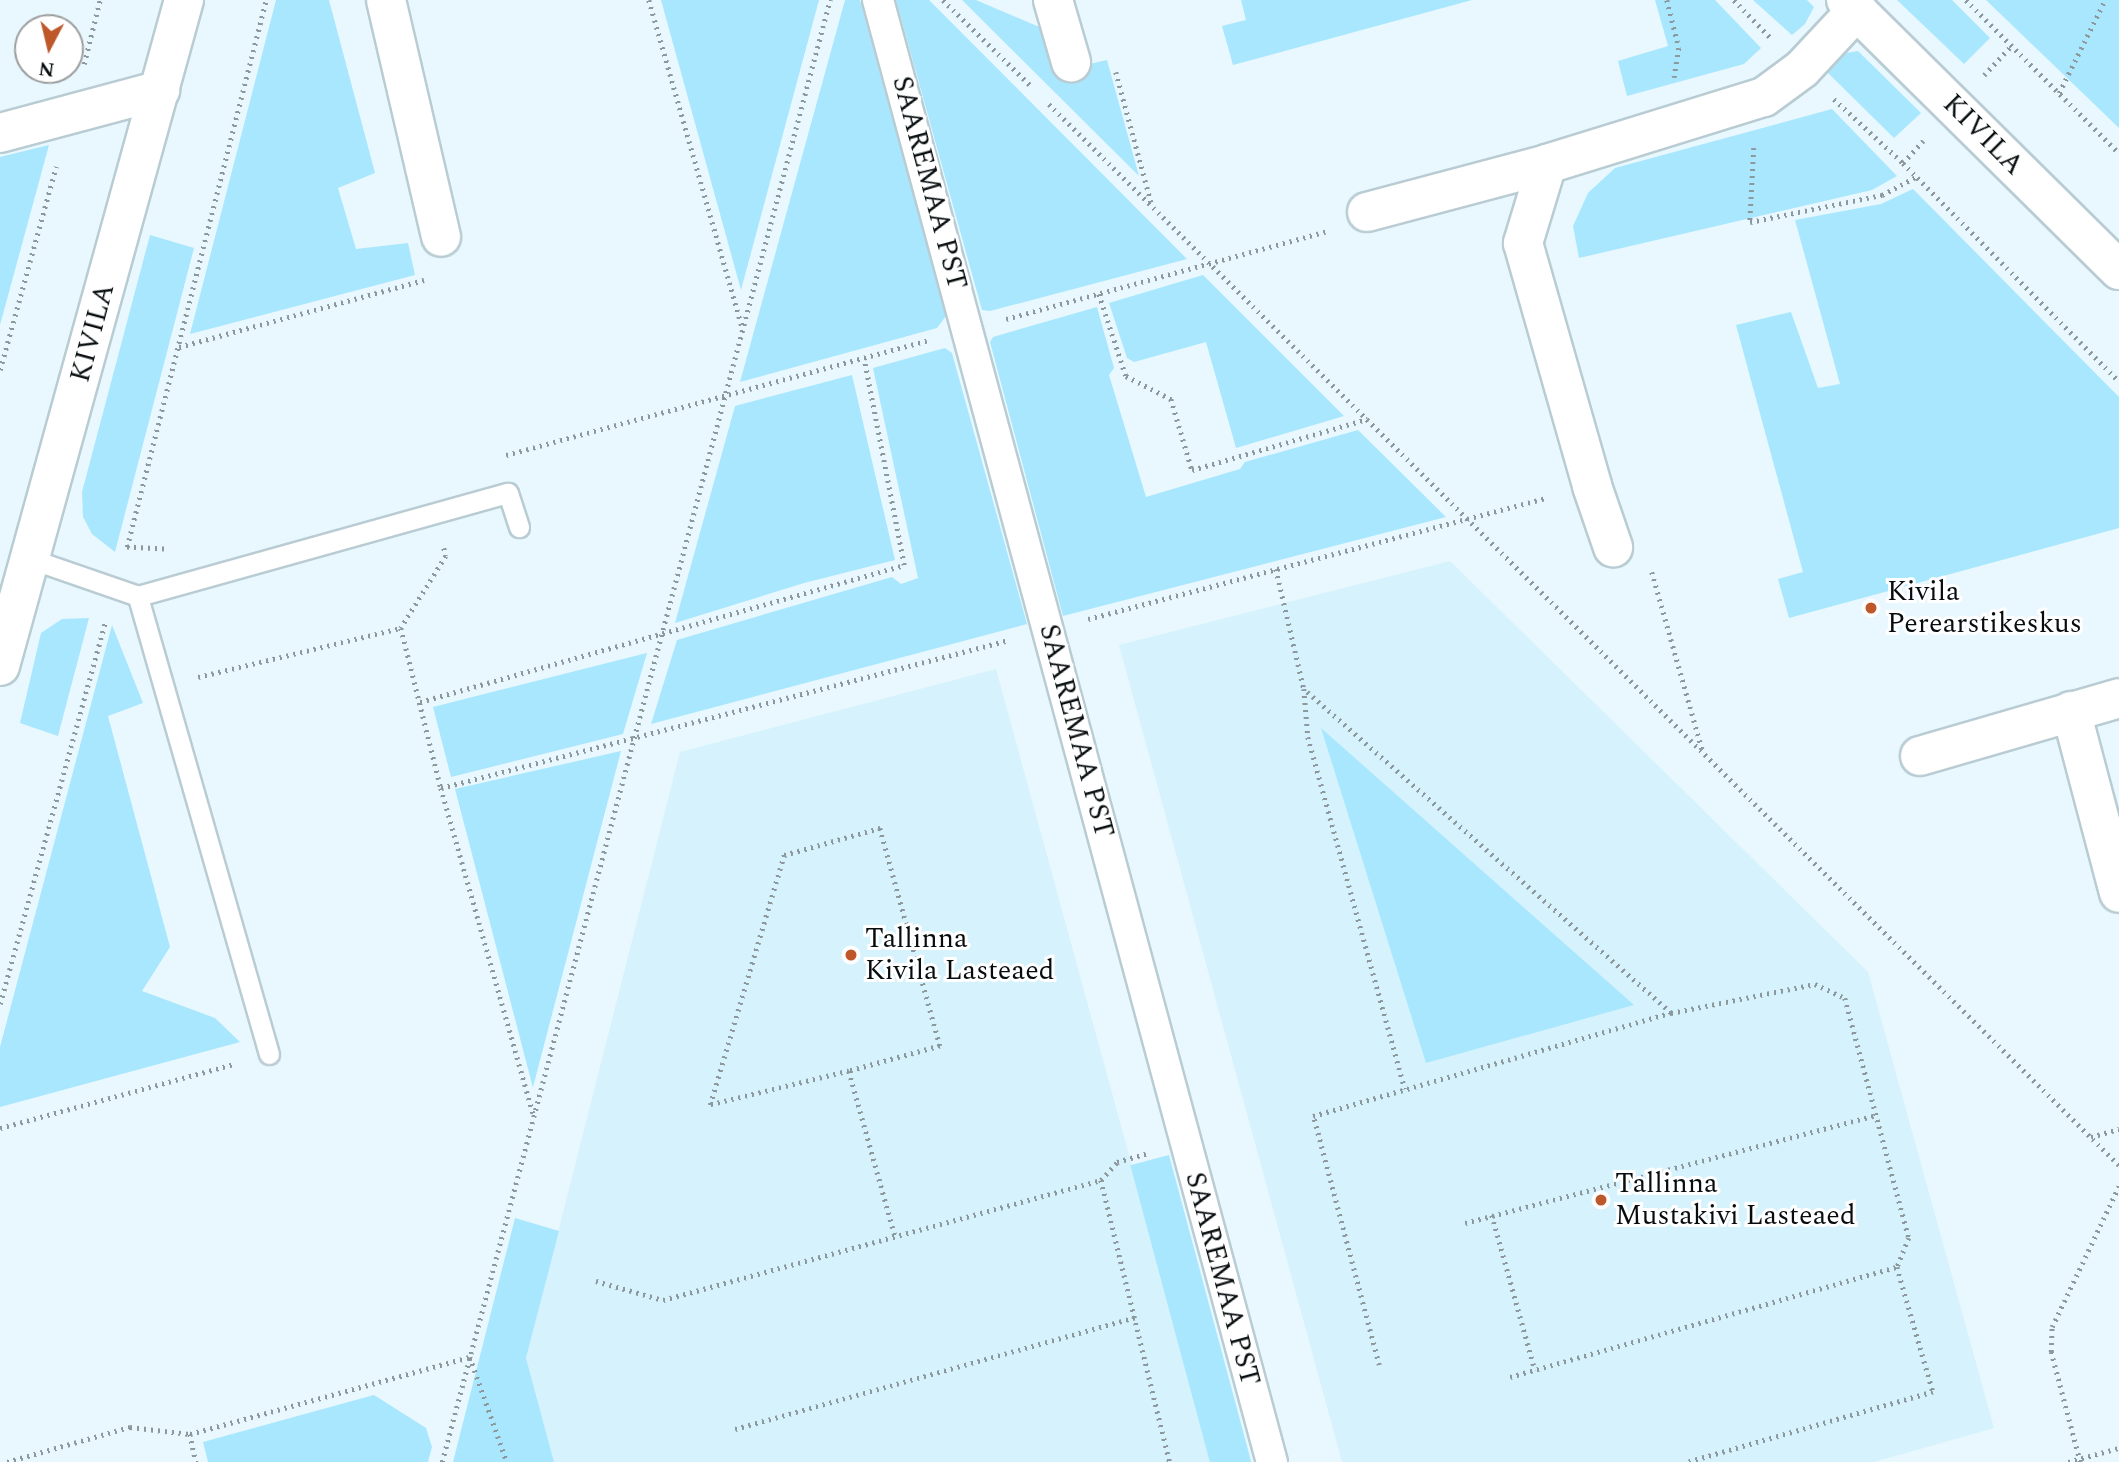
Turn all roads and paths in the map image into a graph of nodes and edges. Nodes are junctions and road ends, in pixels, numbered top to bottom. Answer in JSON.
{"nodes":[{"id":1,"x":100,"y":0,"type":"edge"},
{"id":2,"x":184,"y":0,"type":"edge"},
{"id":3,"x":266,"y":0,"type":"edge"},
{"id":4,"x":386,"y":0,"type":"edge"},
{"id":5,"x":649,"y":0,"type":"edge"},
{"id":6,"x":830,"y":0,"type":"edge"},
{"id":7,"x":878,"y":0,"type":"edge"},
{"id":8,"x":943,"y":0,"type":"edge"},
{"id":9,"x":1054,"y":0,"type":"edge"},
{"id":10,"x":1667,"y":0,"type":"edge"},
{"id":11,"x":1734,"y":0,"type":"edge"},
{"id":12,"x":1966,"y":0,"type":"edge"},
{"id":13,"x":2105,"y":0,"type":"edge"},
{"id":14,"x":1852,"y":5,"type":"edge"},
{"id":15,"x":1071,"y":62,"type":"dead end"},
{"id":16,"x":1114,"y":64,"type":"dead end"},
{"id":17,"x":1802,"y":69,"type":"junction"},
{"id":18,"x":1033,"y":88,"type":"dead end"},
{"id":19,"x":160,"y":90,"type":"junction"},
{"id":20,"x":2059,"y":93,"type":"junction"},
{"id":21,"x":1043,"y":98,"type":"dead end"},
{"id":22,"x":1757,"y":100,"type":"junction"},
{"id":23,"x":71,"y":114,"type":"junction"},
{"id":24,"x":1665,"y":127,"type":"junction"},
{"id":25,"x":0,"y":133,"type":"edge"},
{"id":26,"x":2119,"y":153,"type":"edge"},
{"id":27,"x":1548,"y":164,"type":"junction"},
{"id":28,"x":1916,"y":177,"type":"junction"},
{"id":29,"x":1152,"y":205,"type":"junction"},
{"id":30,"x":1367,"y":212,"type":"joint"},
{"id":31,"x":441,"y":237,"type":"joint"},
{"id":32,"x":1210,"y":262,"type":"junction"},
{"id":33,"x":2119,"y":270,"type":"edge"},
{"id":34,"x":1099,"y":294,"type":"junction"},
{"id":35,"x":743,"y":329,"type":"junction"},
{"id":36,"x":969,"y":329,"type":"junction"},
{"id":37,"x":178,"y":347,"type":"junction"},
{"id":38,"x":864,"y":359,"type":"junction"},
{"id":39,"x":0,"y":370,"type":"edge"},
{"id":40,"x":2119,"y":381,"type":"edge"},
{"id":41,"x":725,"y":395,"type":"junction"},
{"id":42,"x":1368,"y":419,"type":"junction"},
{"id":43,"x":493,"y":458,"type":"dead end"},
{"id":44,"x":435,"y":513,"type":"junction"},
{"id":45,"x":519,"y":527,"type":"dead end"},
{"id":46,"x":127,"y":547,"type":"junction"},
{"id":47,"x":1613,"y":547,"type":"joint"},
{"id":48,"x":166,"y":549,"type":"dead end"},
{"id":49,"x":31,"y":559,"type":"junction"},
{"id":50,"x":1276,"y":569,"type":"dead end"},
{"id":51,"x":115,"y":588,"type":"junction"},
{"id":52,"x":138,"y":596,"type":"junction"},
{"id":53,"x":401,"y":628,"type":"junction"},
{"id":54,"x":663,"y":635,"type":"junction"},
{"id":55,"x":0,"y":666,"type":"edge"},
{"id":56,"x":164,"y":685,"type":"junction"},
{"id":57,"x":1304,"y":689,"type":"junction"},
{"id":58,"x":2119,"y":698,"type":"edge"},
{"id":59,"x":420,"y":702,"type":"junction"},
{"id":60,"x":2071,"y":711,"type":"junction"},
{"id":61,"x":1703,"y":754,"type":"junction"},
{"id":62,"x":1920,"y":757,"type":"dead end"},
{"id":63,"x":2119,"y":893,"type":"edge"},
{"id":64,"x":0,"y":1004,"type":"edge"},
{"id":65,"x":1671,"y":1013,"type":"junction"},
{"id":66,"x":269,"y":1054,"type":"joint"},
{"id":67,"x":849,"y":1070,"type":"junction"},
{"id":68,"x":1405,"y":1089,"type":"junction"},
{"id":69,"x":534,"y":1115,"type":"junction"},
{"id":70,"x":1877,"y":1115,"type":"junction"},
{"id":71,"x":0,"y":1128,"type":"edge"},
{"id":72,"x":2119,"y":1129,"type":"edge"},
{"id":73,"x":2091,"y":1137,"type":"junction"},
{"id":74,"x":1186,"y":1143,"type":"junction"},
{"id":75,"x":2119,"y":1165,"type":"edge"},
{"id":76,"x":1101,"y":1180,"type":"junction"},
{"id":77,"x":2119,"y":1186,"type":"edge"},
{"id":78,"x":1492,"y":1215,"type":"junction"},
{"id":79,"x":1465,"y":1223,"type":"dead end"},
{"id":80,"x":895,"y":1236,"type":"junction"},
{"id":81,"x":1897,"y":1267,"type":"junction"},
{"id":82,"x":596,"y":1281,"type":"dead end"},
{"id":83,"x":1135,"y":1317,"type":"junction"},
{"id":84,"x":470,"y":1357,"type":"junction"},
{"id":85,"x":1379,"y":1365,"type":"dead end"},
{"id":86,"x":1535,"y":1370,"type":"junction"},
{"id":87,"x":1510,"y":1377,"type":"dead end"},
{"id":88,"x":734,"y":1429,"type":"dead end"},
{"id":89,"x":190,"y":1434,"type":"junction"},
{"id":90,"x":2119,"y":1448,"type":"edge"},
{"id":91,"x":2080,"y":1460,"type":"edge"},
{"id":92,"x":7,"y":1462,"type":"edge"},
{"id":93,"x":196,"y":1462,"type":"edge"},
{"id":94,"x":442,"y":1462,"type":"edge"},
{"id":95,"x":507,"y":1462,"type":"edge"},
{"id":96,"x":1170,"y":1462,"type":"edge"},
{"id":97,"x":1272,"y":1462,"type":"edge"},
{"id":98,"x":1689,"y":1462,"type":"edge"},
{"id":99,"x":2067,"y":1462,"type":"edge"}],
"edges":[{"from":1,"to":23,"type":"path"},
{"from":2,"to":19,"type":"street","name":"KIVILA"},
{"from":3,"to":37,"type":"path"},
{"from":4,"to":31,"type":"street"},
{"from":5,"to":35,"type":"path"},
{"from":6,"to":35,"type":"path"},
{"from":7,"to":36,"type":"street","name":"SAAREMAA PST"},
{"from":8,"to":18,"type":"path"},
{"from":9,"to":15,"type":"street"},
{"from":10,"to":24,"type":"path"},
{"from":11,"to":17,"type":"path"},
{"from":12,"to":20,"type":"path"},
{"from":13,"to":20,"type":"path"},
{"from":14,"to":17,"type":"street"},
{"from":14,"to":33,"type":"street","name":"KIVILA"},
{"from":16,"to":29,"type":"path"},
{"from":17,"to":22,"type":"street"},
{"from":17,"to":28,"type":"path"},
{"from":19,"to":23,"type":"street"},
{"from":19,"to":49,"type":"street","name":"KIVILA"},
{"from":20,"to":26,"type":"path"},
{"from":21,"to":29,"type":"path"},
{"from":22,"to":24,"type":"street"},
{"from":22,"to":28,"type":"path"},
{"from":23,"to":25,"type":"street"},
{"from":23,"to":39,"type":"path"},
{"from":24,"to":27,"type":"street"},
{"from":27,"to":30,"type":"street"},
{"from":27,"to":47,"type":"street"},
{"from":28,"to":40,"type":"path"},
{"from":29,"to":32,"type":"path"},
{"from":30,"to":32,"type":"path"},
{"from":31,"to":37,"type":"path"},
{"from":32,"to":34,"type":"path"},
{"from":32,"to":42,"type":"path"},
{"from":34,"to":36,"type":"path"},
{"from":34,"to":42,"type":"path"},
{"from":35,"to":41,"type":"path"},
{"from":36,"to":38,"type":"path"},
{"from":36,"to":74,"type":"street","name":"SAAREMAA PST"},
{"from":37,"to":46,"type":"path"},
{"from":38,"to":41,"type":"path"},
{"from":38,"to":54,"type":"path"},
{"from":41,"to":43,"type":"path"},
{"from":41,"to":54,"type":"path"},
{"from":42,"to":61,"type":"path"},
{"from":44,"to":45,"type":"lane"},
{"from":44,"to":52,"type":"lane"},
{"from":44,"to":53,"type":"path"},
{"from":46,"to":48,"type":"path"},
{"from":46,"to":51,"type":"path"},
{"from":47,"to":61,"type":"path"},
{"from":49,"to":51,"type":"lane"},
{"from":49,"to":55,"type":"street","name":"KIVILA"},
{"from":50,"to":57,"type":"path"},
{"from":51,"to":52,"type":"lane"},
{"from":51,"to":64,"type":"path"},
{"from":52,"to":56,"type":"lane"},
{"from":53,"to":56,"type":"path"},
{"from":53,"to":59,"type":"path"},
{"from":54,"to":59,"type":"path"},
{"from":54,"to":69,"type":"path"},
{"from":56,"to":66,"type":"lane"},
{"from":57,"to":65,"type":"path"},
{"from":57,"to":68,"type":"path"},
{"from":58,"to":60,"type":"street"},
{"from":59,"to":69,"type":"path"},
{"from":60,"to":62,"type":"street"},
{"from":60,"to":63,"type":"street"},
{"from":61,"to":73,"type":"path"},
{"from":65,"to":68,"type":"path"},
{"from":65,"to":70,"type":"path"},
{"from":66,"to":71,"type":"path"},
{"from":67,"to":67,"type":"path"},
{"from":67,"to":80,"type":"path"},
{"from":68,"to":85,"type":"path"},
{"from":69,"to":84,"type":"path"},
{"from":70,"to":78,"type":"path"},
{"from":70,"to":81,"type":"path"},
{"from":72,"to":73,"type":"path"},
{"from":73,"to":75,"type":"path"},
{"from":74,"to":76,"type":"path"},
{"from":74,"to":97,"type":"street","name":"SAAREMAA PST"},
{"from":76,"to":80,"type":"path"},
{"from":76,"to":83,"type":"path"},
{"from":77,"to":91,"type":"path"},
{"from":78,"to":79,"type":"path"},
{"from":78,"to":86,"type":"path"},
{"from":80,"to":82,"type":"path"},
{"from":81,"to":86,"type":"path"},
{"from":81,"to":98,"type":"path"},
{"from":83,"to":88,"type":"path"},
{"from":83,"to":96,"type":"path"},
{"from":84,"to":89,"type":"path"},
{"from":84,"to":94,"type":"path"},
{"from":84,"to":95,"type":"path"},
{"from":86,"to":87,"type":"path"},
{"from":89,"to":92,"type":"path"},
{"from":89,"to":93,"type":"path"},
{"from":90,"to":91,"type":"path"},
{"from":91,"to":99,"type":"path"}]}
